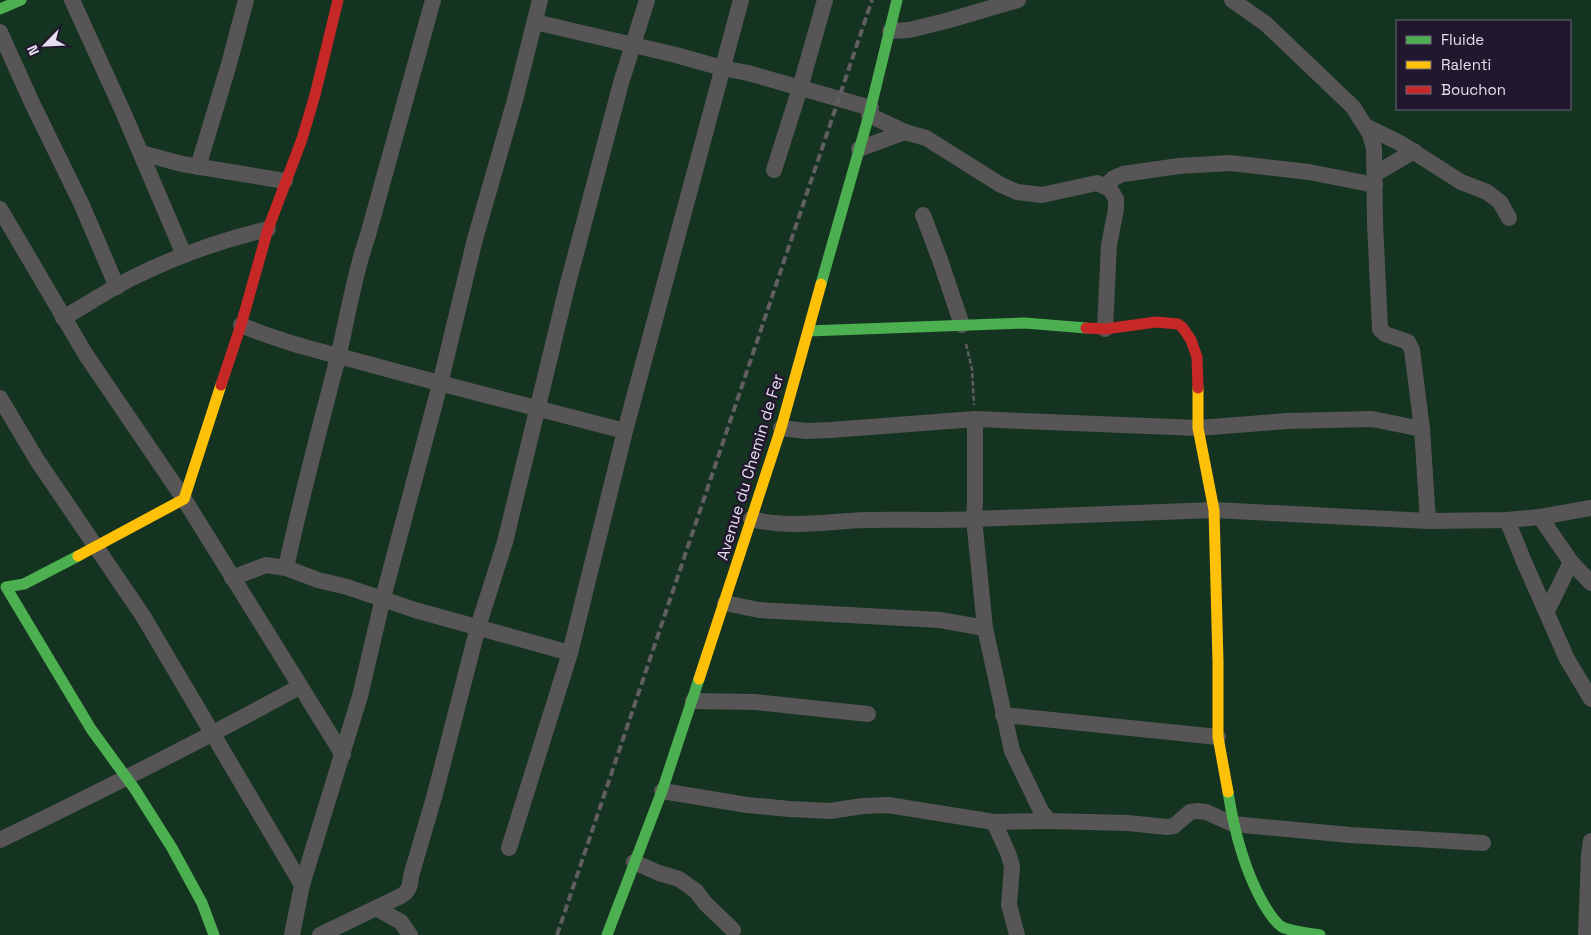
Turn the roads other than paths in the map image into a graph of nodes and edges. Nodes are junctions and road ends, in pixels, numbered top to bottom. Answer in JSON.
{"nodes":[{"id":1,"x":21,"y":0,"type":"edge"},
{"id":2,"x":72,"y":0,"type":"edge"},
{"id":3,"x":246,"y":0,"type":"edge"},
{"id":4,"x":338,"y":0,"type":"edge"},
{"id":5,"x":433,"y":0,"type":"edge"},
{"id":6,"x":540,"y":0,"type":"edge"},
{"id":7,"x":647,"y":0,"type":"edge"},
{"id":8,"x":741,"y":0,"type":"edge"},
{"id":9,"x":825,"y":0,"type":"edge"},
{"id":10,"x":897,"y":0,"type":"edge"},
{"id":11,"x":1018,"y":0,"type":"edge"},
{"id":12,"x":1232,"y":0,"type":"edge"},
{"id":13,"x":0,"y":9,"type":"edge"},
{"id":14,"x":535,"y":22,"type":"junction"},
{"id":15,"x":890,"y":31,"type":"junction"},
{"id":16,"x":0,"y":32,"type":"edge"},
{"id":17,"x":633,"y":45,"type":"junction"},
{"id":18,"x":722,"y":68,"type":"junction"},
{"id":19,"x":800,"y":88,"type":"junction"},
{"id":20,"x":870,"y":112,"type":"junction"},
{"id":21,"x":1367,"y":127,"type":"junction"},
{"id":22,"x":905,"y":132,"type":"junction"},
{"id":23,"x":859,"y":149,"type":"junction"},
{"id":24,"x":1414,"y":151,"type":"junction"},
{"id":25,"x":141,"y":153,"type":"junction"},
{"id":26,"x":198,"y":167,"type":"junction"},
{"id":27,"x":774,"y":170,"type":"dead end"},
{"id":28,"x":1375,"y":179,"type":"junction"},
{"id":29,"x":285,"y":182,"type":"junction"},
{"id":30,"x":1105,"y":186,"type":"junction"},
{"id":31,"x":0,"y":209,"type":"edge"},
{"id":32,"x":923,"y":215,"type":"dead end"},
{"id":33,"x":1509,"y":218,"type":"dead end"},
{"id":34,"x":268,"y":229,"type":"junction"},
{"id":35,"x":184,"y":255,"type":"junction"},
{"id":36,"x":117,"y":287,"type":"junction"},
{"id":37,"x":63,"y":318,"type":"junction"},
{"id":38,"x":241,"y":325,"type":"junction"},
{"id":39,"x":962,"y":326,"type":"junction"},
{"id":40,"x":1106,"y":329,"type":"junction"},
{"id":41,"x":808,"y":331,"type":"junction"},
{"id":42,"x":338,"y":356,"type":"junction"},
{"id":43,"x":440,"y":384,"type":"junction"},
{"id":44,"x":0,"y":398,"type":"edge"},
{"id":45,"x":537,"y":408,"type":"junction"},
{"id":46,"x":975,"y":420,"type":"junction"},
{"id":47,"x":781,"y":428,"type":"junction"},
{"id":48,"x":1198,"y":428,"type":"junction"},
{"id":49,"x":1422,"y":429,"type":"junction"},
{"id":50,"x":625,"y":431,"type":"junction"},
{"id":51,"x":184,"y":499,"type":"junction"},
{"id":52,"x":1591,"y":508,"type":"edge"},
{"id":53,"x":1214,"y":510,"type":"junction"},
{"id":54,"x":1540,"y":517,"type":"junction"},
{"id":55,"x":974,"y":518,"type":"junction"},
{"id":56,"x":751,"y":519,"type":"junction"},
{"id":57,"x":1507,"y":520,"type":"junction"},
{"id":58,"x":1428,"y":521,"type":"junction"},
{"id":59,"x":96,"y":547,"type":"junction"},
{"id":60,"x":1572,"y":562,"type":"junction"},
{"id":61,"x":286,"y":568,"type":"junction"},
{"id":62,"x":232,"y":578,"type":"junction"},
{"id":63,"x":1591,"y":583,"type":"edge"},
{"id":64,"x":3,"y":588,"type":"edge"},
{"id":65,"x":383,"y":598,"type":"junction"},
{"id":66,"x":725,"y":604,"type":"junction"},
{"id":67,"x":1547,"y":611,"type":"junction"},
{"id":68,"x":478,"y":627,"type":"junction"},
{"id":69,"x":985,"y":628,"type":"junction"},
{"id":70,"x":570,"y":654,"type":"junction"},
{"id":71,"x":299,"y":686,"type":"junction"},
{"id":72,"x":1591,"y":699,"type":"edge"},
{"id":73,"x":693,"y":701,"type":"junction"},
{"id":74,"x":868,"y":714,"type":"dead end"},
{"id":75,"x":1003,"y":715,"type":"junction"},
{"id":76,"x":212,"y":734,"type":"junction"},
{"id":77,"x":1218,"y":737,"type":"junction"},
{"id":78,"x":342,"y":755,"type":"junction"},
{"id":79,"x":126,"y":779,"type":"junction"},
{"id":80,"x":662,"y":791,"type":"junction"},
{"id":81,"x":1050,"y":821,"type":"junction"},
{"id":82,"x":994,"y":822,"type":"junction"},
{"id":83,"x":1233,"y":824,"type":"junction"},
{"id":84,"x":0,"y":840,"type":"edge"},
{"id":85,"x":1591,"y":842,"type":"edge"},
{"id":86,"x":1483,"y":843,"type":"dead end"},
{"id":87,"x":509,"y":848,"type":"dead end"},
{"id":88,"x":634,"y":862,"type":"junction"},
{"id":89,"x":302,"y":885,"type":"junction"},
{"id":90,"x":376,"y":908,"type":"junction"},
{"id":91,"x":733,"y":930,"type":"dead end"},
{"id":92,"x":297,"y":931,"type":"edge"},
{"id":93,"x":214,"y":935,"type":"edge"},
{"id":94,"x":320,"y":935,"type":"edge"},
{"id":95,"x":410,"y":935,"type":"edge"},
{"id":96,"x":607,"y":935,"type":"edge"},
{"id":97,"x":1017,"y":935,"type":"edge"},
{"id":98,"x":1320,"y":935,"type":"edge"},
{"id":99,"x":1586,"y":935,"type":"edge"}],
"edges":[{"from":1,"to":13,"type":"street"},
{"from":2,"to":25,"type":"street"},
{"from":3,"to":26,"type":"street"},
{"from":4,"to":29,"type":"street"},
{"from":5,"to":42,"type":"street"},
{"from":6,"to":14,"type":"street"},
{"from":7,"to":17,"type":"street"},
{"from":8,"to":18,"type":"street"},
{"from":9,"to":19,"type":"street"},
{"from":10,"to":15,"type":"street","name":"Avenue du Chemin de Fer"},
{"from":11,"to":15,"type":"street"},
{"from":12,"to":21,"type":"street"},
{"from":14,"to":17,"type":"street"},
{"from":14,"to":43,"type":"street"},
{"from":15,"to":20,"type":"street","name":"Avenue du Chemin de Fer"},
{"from":16,"to":36,"type":"street"},
{"from":17,"to":18,"type":"street"},
{"from":17,"to":45,"type":"street"},
{"from":18,"to":19,"type":"street"},
{"from":18,"to":50,"type":"street"},
{"from":19,"to":20,"type":"street"},
{"from":19,"to":27,"type":"street"},
{"from":20,"to":22,"type":"street"},
{"from":20,"to":23,"type":"street","name":"Avenue du Chemin de Fer"},
{"from":21,"to":24,"type":"street"},
{"from":21,"to":28,"type":"street"},
{"from":22,"to":23,"type":"street"},
{"from":22,"to":30,"type":"street"},
{"from":23,"to":41,"type":"street","name":"Avenue du Chemin de Fer"},
{"from":24,"to":28,"type":"street"},
{"from":24,"to":33,"type":"street"},
{"from":25,"to":26,"type":"street"},
{"from":25,"to":35,"type":"street"},
{"from":26,"to":29,"type":"street"},
{"from":28,"to":30,"type":"street"},
{"from":28,"to":49,"type":"street"},
{"from":29,"to":34,"type":"street"},
{"from":30,"to":40,"type":"street"},
{"from":31,"to":37,"type":"street"},
{"from":32,"to":39,"type":"street"},
{"from":34,"to":35,"type":"street"},
{"from":34,"to":38,"type":"street"},
{"from":35,"to":36,"type":"street"},
{"from":36,"to":37,"type":"street"},
{"from":37,"to":51,"type":"street"},
{"from":38,"to":42,"type":"street"},
{"from":38,"to":51,"type":"street"},
{"from":39,"to":40,"type":"street"},
{"from":39,"to":41,"type":"street"},
{"from":40,"to":48,"type":"street"},
{"from":41,"to":47,"type":"street","name":"Avenue du Chemin de Fer"},
{"from":42,"to":43,"type":"street"},
{"from":42,"to":61,"type":"street"},
{"from":43,"to":45,"type":"street"},
{"from":43,"to":65,"type":"street"},
{"from":44,"to":59,"type":"street"},
{"from":45,"to":50,"type":"street"},
{"from":45,"to":68,"type":"street"},
{"from":46,"to":47,"type":"street"},
{"from":46,"to":48,"type":"street"},
{"from":46,"to":55,"type":"street"},
{"from":47,"to":56,"type":"street","name":"Avenue du Chemin de Fer"},
{"from":48,"to":49,"type":"street"},
{"from":48,"to":53,"type":"street"},
{"from":49,"to":58,"type":"street"},
{"from":50,"to":70,"type":"street"},
{"from":51,"to":59,"type":"street"},
{"from":51,"to":62,"type":"street"},
{"from":52,"to":54,"type":"street"},
{"from":53,"to":55,"type":"street"},
{"from":53,"to":58,"type":"street"},
{"from":53,"to":77,"type":"street"},
{"from":54,"to":57,"type":"street"},
{"from":54,"to":60,"type":"street"},
{"from":55,"to":56,"type":"street"},
{"from":55,"to":69,"type":"street"},
{"from":56,"to":66,"type":"street","name":"Avenue du Chemin de Fer"},
{"from":57,"to":58,"type":"street"},
{"from":57,"to":67,"type":"street"},
{"from":59,"to":64,"type":"street"},
{"from":59,"to":76,"type":"street"},
{"from":60,"to":63,"type":"street"},
{"from":60,"to":67,"type":"street"},
{"from":61,"to":62,"type":"street"},
{"from":61,"to":65,"type":"street"},
{"from":62,"to":71,"type":"street"},
{"from":64,"to":79,"type":"street"},
{"from":65,"to":68,"type":"street"},
{"from":65,"to":78,"type":"street"},
{"from":66,"to":69,"type":"street"},
{"from":66,"to":73,"type":"street","name":"Avenue du Chemin de Fer"},
{"from":67,"to":72,"type":"street"},
{"from":68,"to":70,"type":"street"},
{"from":68,"to":90,"type":"street"},
{"from":69,"to":75,"type":"street"},
{"from":70,"to":87,"type":"street"},
{"from":71,"to":76,"type":"street"},
{"from":71,"to":78,"type":"street"},
{"from":73,"to":74,"type":"street"},
{"from":73,"to":80,"type":"street","name":"Avenue du Chemin de Fer"},
{"from":75,"to":77,"type":"street"},
{"from":75,"to":81,"type":"street"},
{"from":76,"to":79,"type":"street"},
{"from":76,"to":89,"type":"street"},
{"from":77,"to":83,"type":"street"},
{"from":78,"to":89,"type":"street"},
{"from":79,"to":84,"type":"street"},
{"from":79,"to":93,"type":"street"},
{"from":80,"to":82,"type":"street"},
{"from":80,"to":88,"type":"street","name":"Avenue du Chemin de Fer"},
{"from":81,"to":82,"type":"street"},
{"from":81,"to":83,"type":"street"},
{"from":82,"to":97,"type":"street"},
{"from":83,"to":86,"type":"street"},
{"from":83,"to":98,"type":"street"},
{"from":85,"to":99,"type":"street"},
{"from":88,"to":91,"type":"street"},
{"from":88,"to":96,"type":"street","name":"Avenue du Chemin de Fer"},
{"from":89,"to":92,"type":"street"},
{"from":90,"to":94,"type":"street"},
{"from":90,"to":95,"type":"street"}]}
